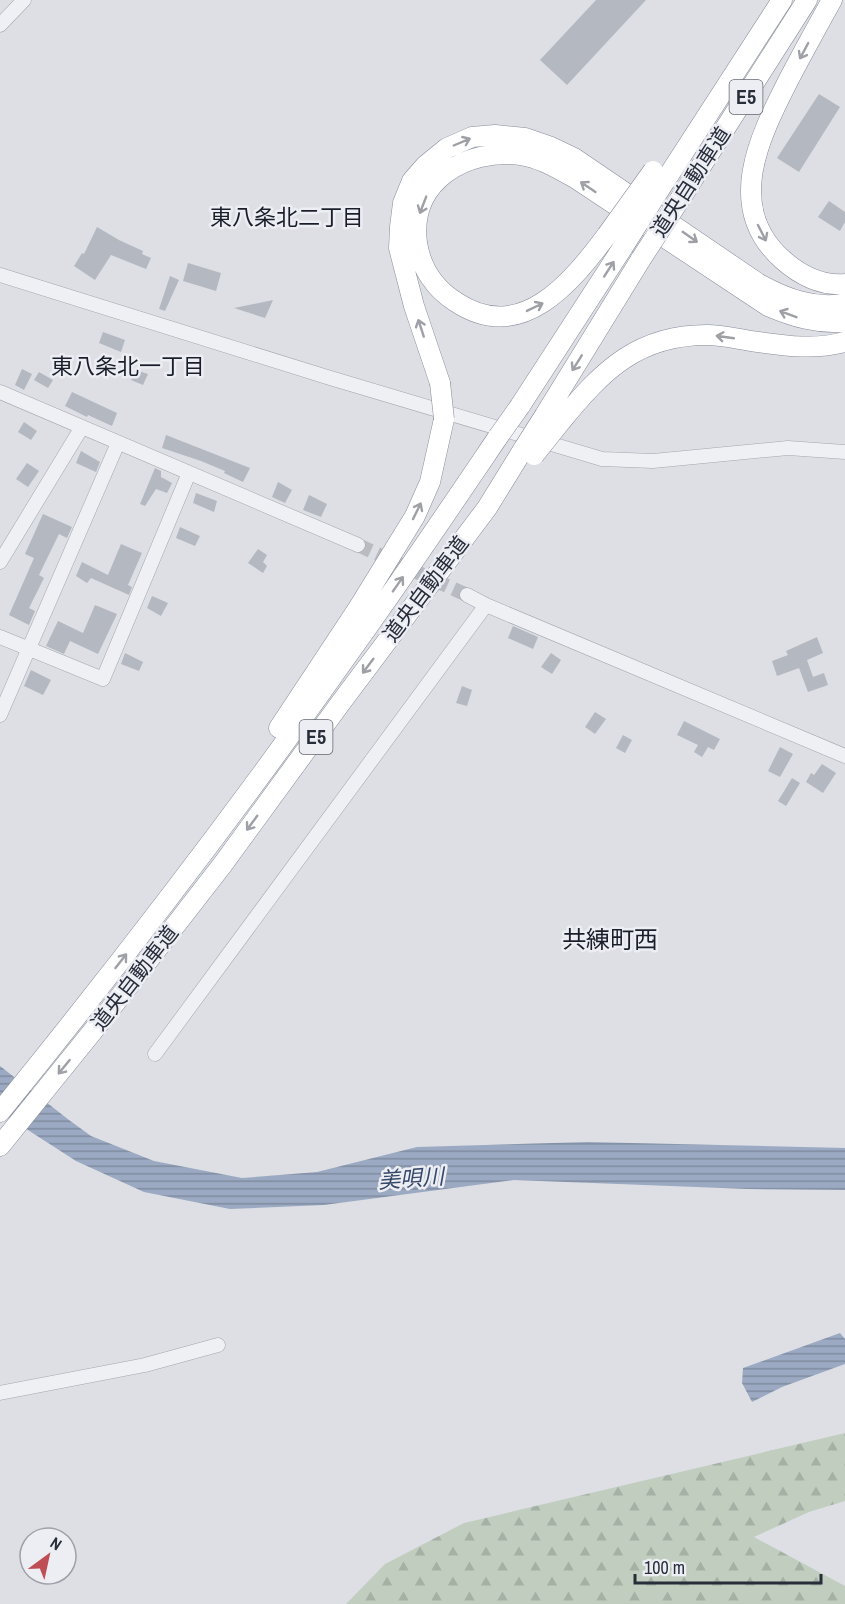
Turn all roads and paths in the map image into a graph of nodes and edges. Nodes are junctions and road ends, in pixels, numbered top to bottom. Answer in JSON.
{"nodes":[{"id":1,"x":24,"y":0,"type":"edge"},
{"id":2,"x":782,"y":0,"type":"edge"},
{"id":3,"x":807,"y":0,"type":"edge"},
{"id":4,"x":832,"y":0,"type":"edge"},
{"id":5,"x":0,"y":25,"type":"edge"},
{"id":6,"x":615,"y":241,"type":"junction"},
{"id":7,"x":0,"y":275,"type":"edge"},
{"id":8,"x":845,"y":284,"type":"edge"},
{"id":9,"x":845,"y":304,"type":"edge"},
{"id":10,"x":845,"y":322,"type":"edge"},
{"id":11,"x":845,"y":342,"type":"edge"},
{"id":12,"x":0,"y":392,"type":"edge"},
{"id":13,"x":554,"y":418,"type":"junction"},
{"id":14,"x":82,"y":427,"type":"junction"},
{"id":15,"x":118,"y":442,"type":"junction"},
{"id":16,"x":845,"y":452,"type":"edge"},
{"id":17,"x":189,"y":473,"type":"junction"},
{"id":18,"x":358,"y":546,"type":"tunnel mouth"},
{"id":19,"x":0,"y":562,"type":"edge"},
{"id":20,"x":467,"y":595,"type":"tunnel mouth"},
{"id":21,"x":486,"y":605,"type":"junction"},
{"id":22,"x":0,"y":636,"type":"edge"},
{"id":23,"x":29,"y":649,"type":"junction"},
{"id":24,"x":0,"y":715,"type":"edge"},
{"id":25,"x":845,"y":756,"type":"edge"},
{"id":26,"x":170,"y":897,"type":"junction"},
{"id":27,"x":155,"y":1054,"type":"dead end"},
{"id":28,"x":0,"y":1112,"type":"edge"},
{"id":29,"x":0,"y":1146,"type":"edge"},
{"id":30,"x":218,"y":1345,"type":"dead end"},
{"id":31,"x":0,"y":1393,"type":"edge"}],
"edges":[{"from":1,"to":5,"type":"street"},
{"from":2,"to":6,"type":"highway","name":"道央自動車道","number":"E5","bridge":true},
{"from":3,"to":13,"type":"highway","name":"道央自動車道","number":"E5","one_way":true,"bridge":true},
{"from":4,"to":8,"type":"highway","one_way":true},
{"from":10,"to":6,"type":"highway","one_way":true},
{"from":26,"to":6,"type":"highway","name":"道央自動車道","number":"E5","one_way":true,"bridge":true},
{"from":7,"to":16,"type":"street"},
{"from":26,"to":9,"type":"highway","one_way":true,"bridge":true},
{"from":11,"to":13,"type":"highway","one_way":true},
{"from":12,"to":14,"type":"street"},
{"from":13,"to":29,"type":"highway","name":"道央自動車道","number":"E5","one_way":true,"bridge":true},
{"from":14,"to":15,"type":"street"},
{"from":14,"to":19,"type":"street"},
{"from":15,"to":17,"type":"street"},
{"from":15,"to":23,"type":"street"},
{"from":17,"to":18,"type":"street"},
{"from":17,"to":23,"type":"street"},
{"from":20,"to":21,"type":"street"},
{"from":21,"to":25,"type":"street"},
{"from":21,"to":27,"type":"street"},
{"from":22,"to":23,"type":"street"},
{"from":23,"to":24,"type":"street"},
{"from":28,"to":26,"type":"highway","name":"道央自動車道","number":"E5","one_way":true},
{"from":30,"to":31,"type":"street"}]}
